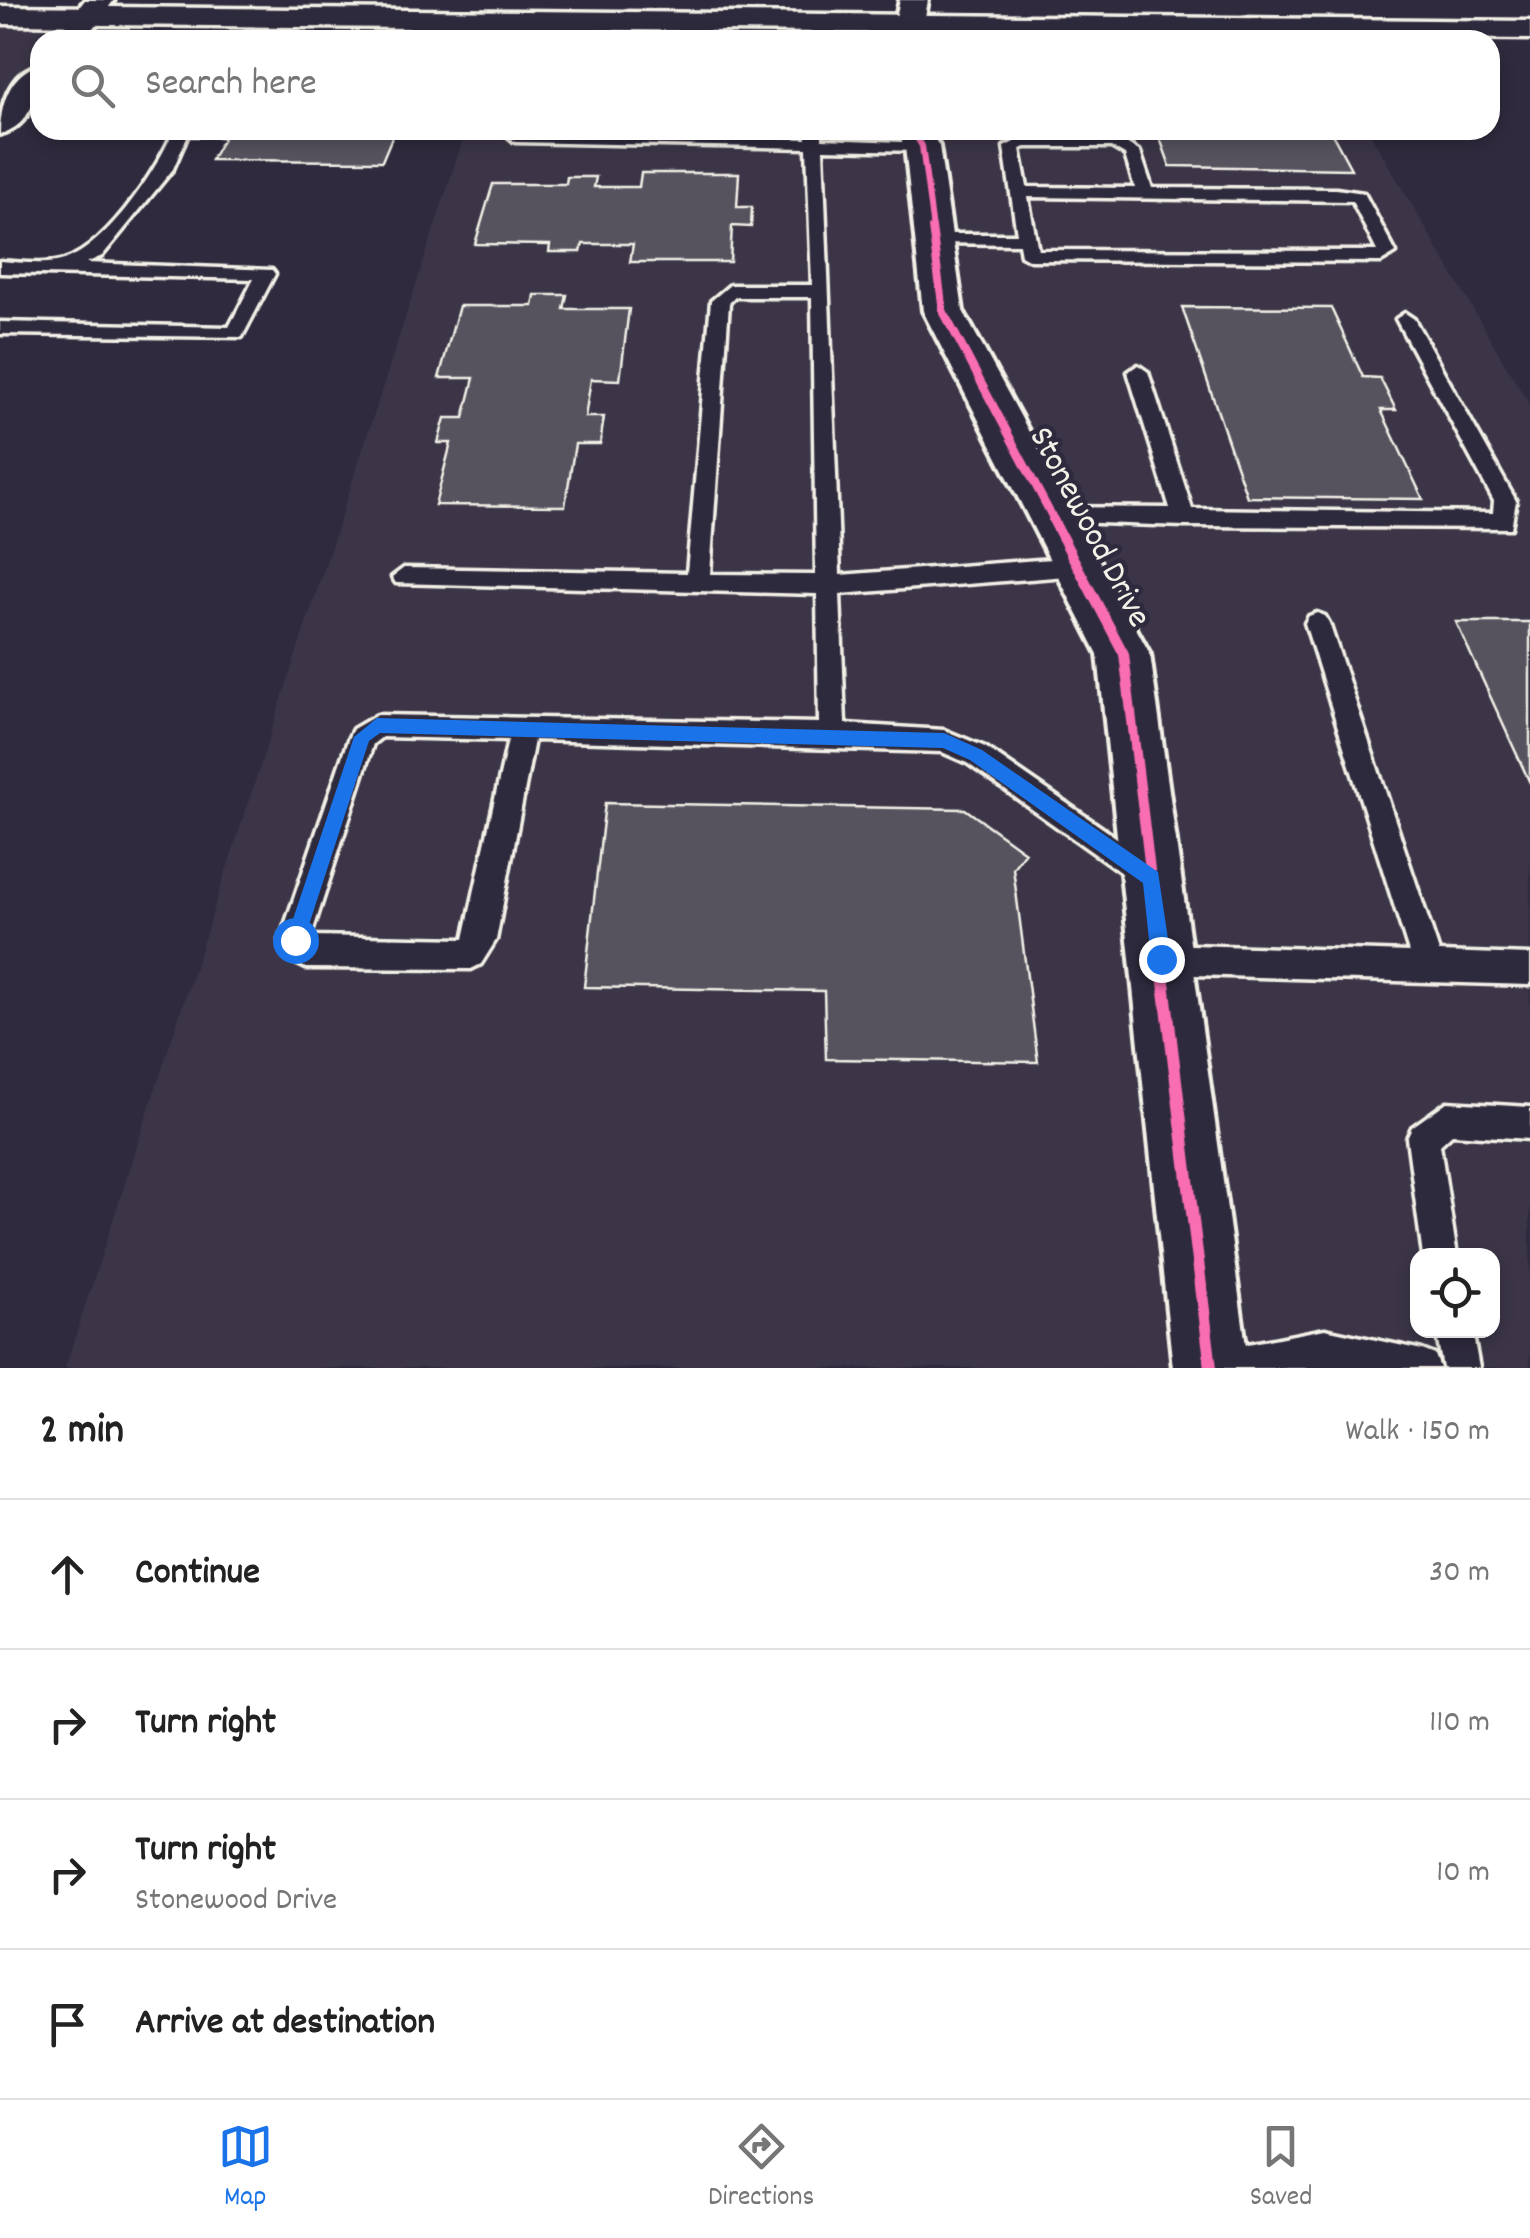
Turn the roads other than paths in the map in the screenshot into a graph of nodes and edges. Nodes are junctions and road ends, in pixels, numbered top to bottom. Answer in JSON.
{"nodes":[{"id":1,"x":93,"y":8,"type":"edge"},
{"id":2,"x":0,"y":14,"type":"edge"},
{"id":3,"x":912,"y":27,"type":"edge"},
{"id":4,"x":76,"y":30,"type":"edge"},
{"id":5,"x":1530,"y":30,"type":"edge"},
{"id":6,"x":30,"y":90,"type":"edge"},
{"id":7,"x":0,"y":124,"type":"edge"},
{"id":8,"x":178,"y":140,"type":"edge"},
{"id":9,"x":814,"y":140,"type":"edge"},
{"id":10,"x":923,"y":140,"type":"edge"},
{"id":11,"x":1019,"y":192,"type":"junction"},
{"id":12,"x":1146,"y":192,"type":"junction"},
{"id":13,"x":934,"y":239,"type":"junction"},
{"id":14,"x":1027,"y":239,"type":"junction"},
{"id":15,"x":0,"y":266,"type":"edge"},
{"id":16,"x":60,"y":268,"type":"junction"},
{"id":17,"x":821,"y":291,"type":"junction"},
{"id":18,"x":1405,"y":320,"type":"dead end"},
{"id":19,"x":0,"y":328,"type":"edge"},
{"id":20,"x":1138,"y":372,"type":"dead end"},
{"id":21,"x":1050,"y":515,"type":"junction"},
{"id":22,"x":1184,"y":518,"type":"junction"},
{"id":23,"x":1078,"y":566,"type":"junction"},
{"id":24,"x":404,"y":577,"type":"dead end"},
{"id":25,"x":698,"y":584,"type":"junction"},
{"id":26,"x":831,"y":585,"type":"junction"},
{"id":27,"x":1317,"y":623,"type":"dead end"},
{"id":28,"x":523,"y":728,"type":"junction"},
{"id":29,"x":832,"y":735,"type":"junction"},
{"id":30,"x":1152,"y":878,"type":"junction"},
{"id":31,"x":1161,"y":959,"type":"junction"},
{"id":32,"x":1429,"y":967,"type":"junction"},
{"id":33,"x":1530,"y":970,"type":"edge"},
{"id":34,"x":1530,"y":1123,"type":"edge"},
{"id":35,"x":1439,"y":1248,"type":"edge"},
{"id":36,"x":1456,"y":1338,"type":"edge"},
{"id":37,"x":1214,"y":1368,"type":"edge"},
{"id":38,"x":1422,"y":1368,"type":"edge"},
{"id":39,"x":1462,"y":1368,"type":"edge"}],
"edges":[{"from":1,"to":2,"type":"main road"},
{"from":1,"to":3,"type":"main road"},
{"from":1,"to":4,"type":"street"},
{"from":3,"to":5,"type":"main road"},
{"from":6,"to":7,"type":"street"},
{"from":8,"to":16,"type":"lane"},
{"from":9,"to":17,"type":"lane"},
{"from":10,"to":13,"type":"street","name":"Stonewood Drive"},
{"from":11,"to":12,"type":"lane"},
{"from":11,"to":12,"type":"lane"},
{"from":11,"to":14,"type":"lane"},
{"from":12,"to":14,"type":"lane"},
{"from":13,"to":14,"type":"lane"},
{"from":13,"to":21,"type":"street","name":"Stonewood Drive"},
{"from":15,"to":16,"type":"lane"},
{"from":16,"to":19,"type":"lane"},
{"from":17,"to":25,"type":"lane"},
{"from":17,"to":26,"type":"lane"},
{"from":18,"to":22,"type":"lane"},
{"from":20,"to":22,"type":"lane"},
{"from":21,"to":22,"type":"lane"},
{"from":21,"to":23,"type":"street","name":"Stonewood Drive"},
{"from":23,"to":26,"type":"lane"},
{"from":23,"to":30,"type":"street","name":"Stonewood Drive"},
{"from":24,"to":25,"type":"lane"},
{"from":25,"to":26,"type":"lane"},
{"from":26,"to":29,"type":"lane"},
{"from":27,"to":32,"type":"lane"},
{"from":28,"to":28,"type":"lane"},
{"from":28,"to":29,"type":"lane"},
{"from":29,"to":30,"type":"lane"},
{"from":30,"to":31,"type":"street","name":"Stonewood Drive"},
{"from":31,"to":32,"type":"lane"},
{"from":31,"to":37,"type":"street","name":"Stonewood Drive"},
{"from":32,"to":33,"type":"lane"},
{"from":34,"to":35,"type":"lane"},
{"from":36,"to":39,"type":"lane"},
{"from":37,"to":38,"type":"lane"}]}
